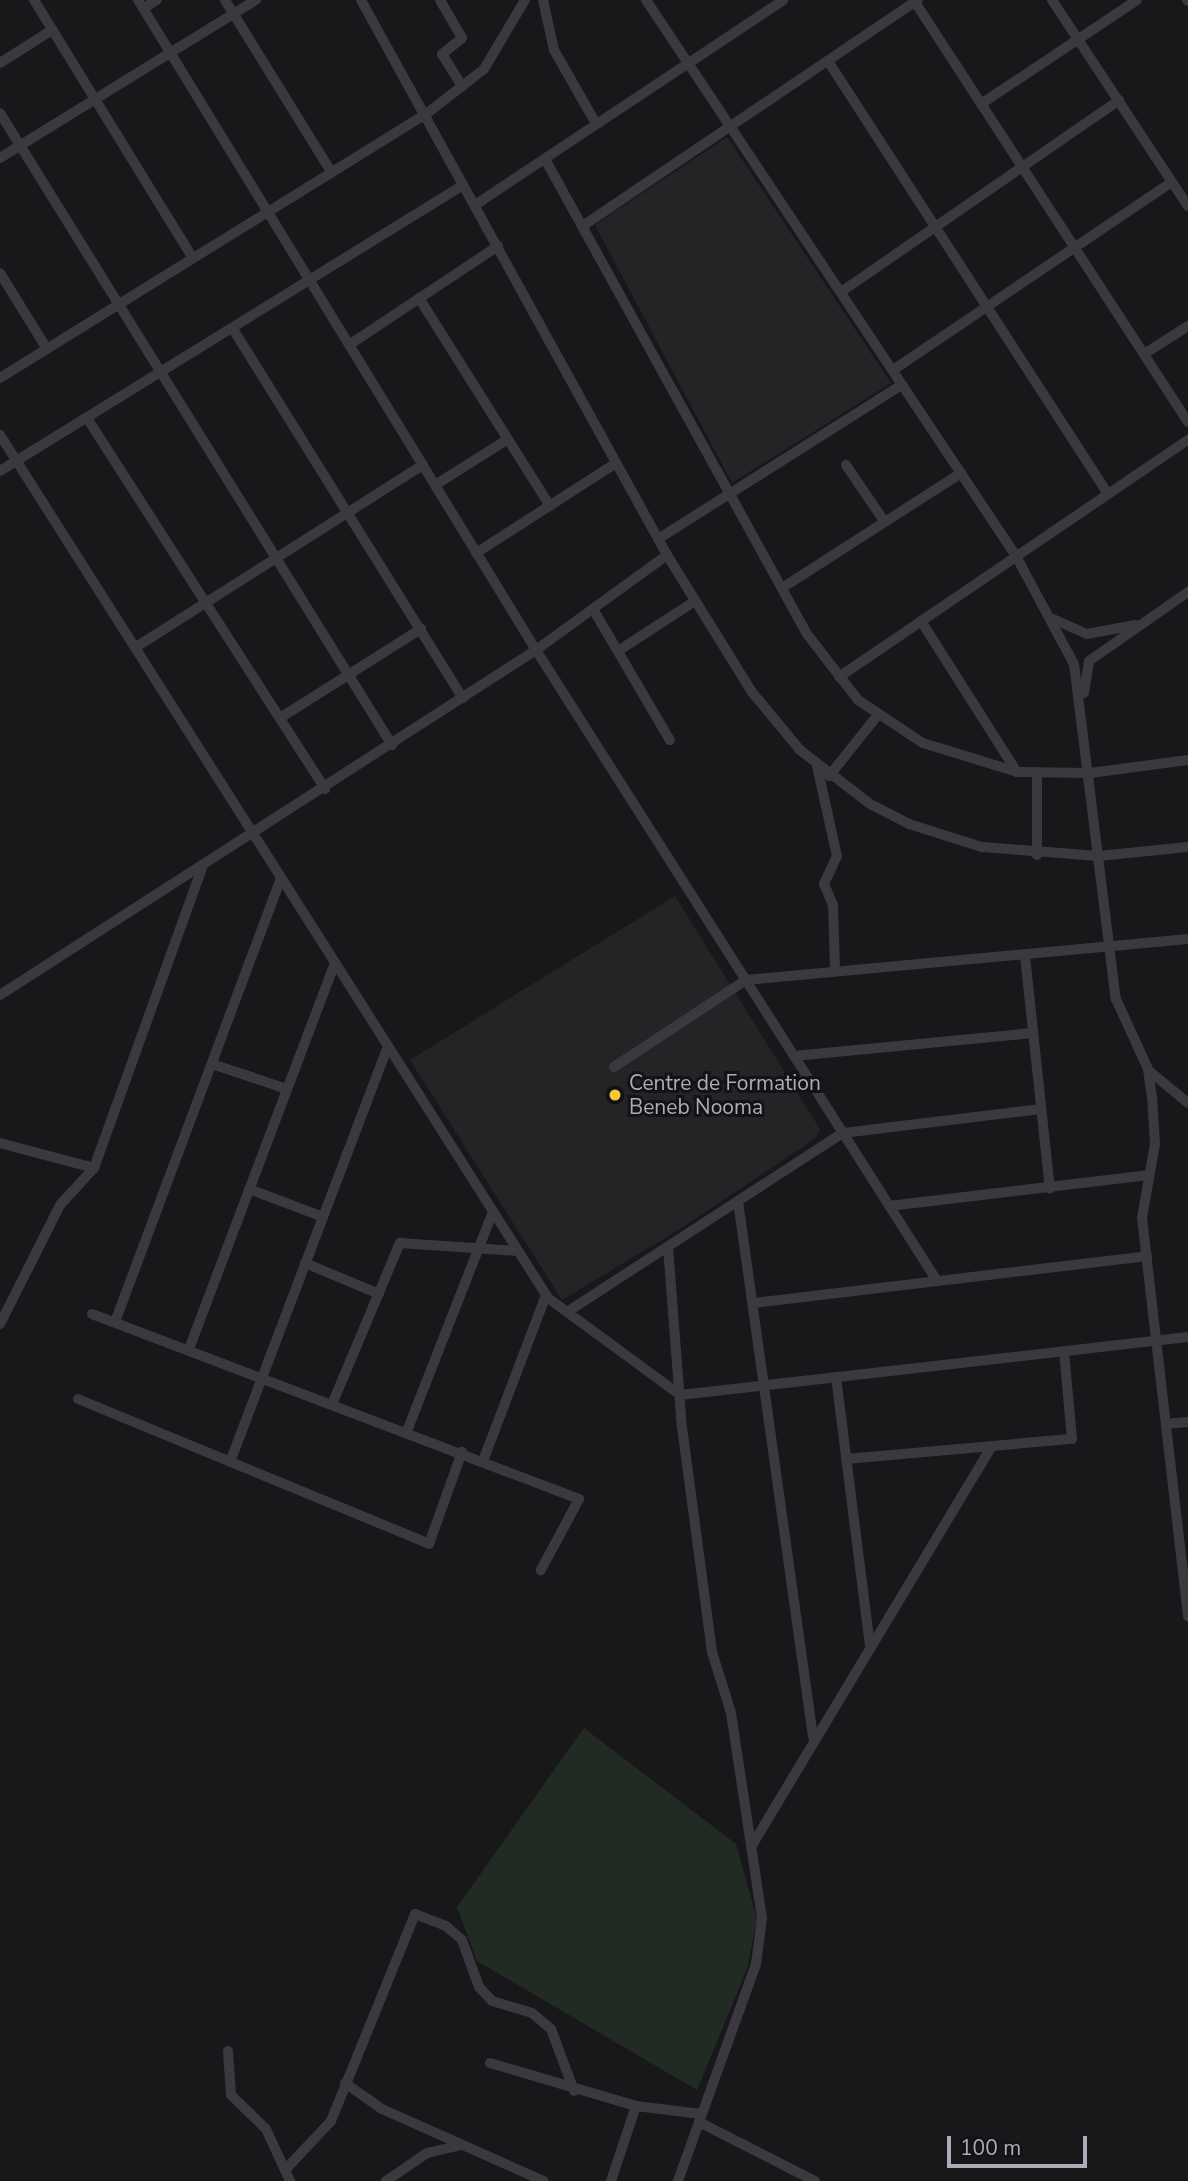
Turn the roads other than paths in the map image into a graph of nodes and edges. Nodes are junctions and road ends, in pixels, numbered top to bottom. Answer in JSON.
{"nodes":[{"id":1,"x":34,"y":0,"type":"edge"},
{"id":2,"x":157,"y":0,"type":"edge"},
{"id":3,"x":225,"y":0,"type":"edge"},
{"id":4,"x":256,"y":0,"type":"edge"},
{"id":5,"x":361,"y":0,"type":"edge"},
{"id":6,"x":440,"y":0,"type":"edge"},
{"id":7,"x":525,"y":0,"type":"edge"},
{"id":8,"x":543,"y":0,"type":"edge"},
{"id":9,"x":646,"y":0,"type":"edge"},
{"id":10,"x":783,"y":0,"type":"edge"},
{"id":11,"x":1052,"y":0,"type":"edge"},
{"id":12,"x":1137,"y":0,"type":"edge"},
{"id":13,"x":916,"y":1,"type":"edge"},
{"id":14,"x":141,"y":4,"type":"edge"},
{"id":15,"x":234,"y":14,"type":"junction"},
{"id":16,"x":52,"y":30,"type":"junction"},
{"id":17,"x":1078,"y":39,"type":"junction"},
{"id":18,"x":170,"y":53,"type":"junction"},
{"id":19,"x":828,"y":61,"type":"junction"},
{"id":20,"x":0,"y":64,"type":"edge"},
{"id":21,"x":687,"y":64,"type":"junction"},
{"id":22,"x":462,"y":86,"type":"junction"},
{"id":23,"x":95,"y":99,"type":"junction"},
{"id":24,"x":1119,"y":100,"type":"junction"},
{"id":25,"x":981,"y":104,"type":"junction"},
{"id":26,"x":0,"y":113,"type":"edge"},
{"id":27,"x":425,"y":115,"type":"junction"},
{"id":28,"x":595,"y":122,"type":"junction"},
{"id":29,"x":730,"y":126,"type":"junction"},
{"id":30,"x":20,"y":145,"type":"junction"},
{"id":31,"x":0,"y":158,"type":"edge"},
{"id":32,"x":545,"y":159,"type":"junction"},
{"id":33,"x":1022,"y":167,"type":"junction"},
{"id":34,"x":332,"y":173,"type":"junction"},
{"id":35,"x":1172,"y":182,"type":"junction"},
{"id":36,"x":463,"y":185,"type":"junction"},
{"id":37,"x":475,"y":205,"type":"junction"},
{"id":38,"x":1188,"y":206,"type":"edge"},
{"id":39,"x":268,"y":212,"type":"junction"},
{"id":40,"x":584,"y":225,"type":"junction"},
{"id":41,"x":935,"y":227,"type":"junction"},
{"id":42,"x":498,"y":246,"type":"junction"},
{"id":43,"x":1074,"y":248,"type":"junction"},
{"id":44,"x":193,"y":258,"type":"junction"},
{"id":45,"x":0,"y":274,"type":"edge"},
{"id":46,"x":309,"y":282,"type":"junction"},
{"id":47,"x":841,"y":292,"type":"junction"},
{"id":48,"x":419,"y":298,"type":"junction"},
{"id":49,"x":119,"y":305,"type":"junction"},
{"id":50,"x":987,"y":307,"type":"junction"},
{"id":51,"x":1188,"y":326,"type":"edge"},
{"id":52,"x":233,"y":329,"type":"junction"},
{"id":53,"x":349,"y":345,"type":"junction"},
{"id":54,"x":47,"y":349,"type":"junction"},
{"id":55,"x":1144,"y":355,"type":"junction"},
{"id":56,"x":893,"y":370,"type":"junction"},
{"id":57,"x":161,"y":374,"type":"junction"},
{"id":58,"x":0,"y":378,"type":"edge"},
{"id":59,"x":902,"y":385,"type":"junction"},
{"id":60,"x":87,"y":418,"type":"junction"},
{"id":61,"x":1188,"y":422,"type":"edge"},
{"id":62,"x":0,"y":435,"type":"edge"},
{"id":63,"x":508,"y":439,"type":"junction"},
{"id":64,"x":1188,"y":440,"type":"edge"},
{"id":65,"x":15,"y":462,"type":"junction"},
{"id":66,"x":616,"y":463,"type":"junction"},
{"id":67,"x":422,"y":465,"type":"junction"},
{"id":68,"x":846,"y":465,"type":"dead end"},
{"id":69,"x":0,"y":471,"type":"edge"},
{"id":70,"x":961,"y":472,"type":"junction"},
{"id":71,"x":435,"y":485,"type":"junction"},
{"id":72,"x":730,"y":493,"type":"junction"},
{"id":73,"x":1108,"y":494,"type":"junction"},
{"id":74,"x":550,"y":506,"type":"junction"},
{"id":75,"x":348,"y":512,"type":"junction"},
{"id":76,"x":884,"y":522,"type":"junction"},
{"id":77,"x":658,"y":539,"type":"junction"},
{"id":78,"x":476,"y":553,"type":"junction"},
{"id":79,"x":667,"y":555,"type":"junction"},
{"id":80,"x":1016,"y":556,"type":"junction"},
{"id":81,"x":276,"y":558,"type":"junction"},
{"id":82,"x":782,"y":588,"type":"junction"},
{"id":83,"x":1188,"y":592,"type":"edge"},
{"id":84,"x":695,"y":601,"type":"junction"},
{"id":85,"x":207,"y":602,"type":"junction"},
{"id":86,"x":593,"y":609,"type":"junction"},
{"id":87,"x":1053,"y":619,"type":"junction"},
{"id":88,"x":921,"y":621,"type":"junction"},
{"id":89,"x":1139,"y":624,"type":"junction"},
{"id":90,"x":421,"y":629,"type":"junction"},
{"id":91,"x":136,"y":647,"type":"junction"},
{"id":92,"x":536,"y":650,"type":"junction"},
{"id":93,"x":618,"y":651,"type":"junction"},
{"id":94,"x":349,"y":675,"type":"junction"},
{"id":95,"x":839,"y":677,"type":"junction"},
{"id":96,"x":463,"y":698,"type":"junction"},
{"id":97,"x":1083,"y":700,"type":"junction"},
{"id":98,"x":877,"y":716,"type":"junction"},
{"id":99,"x":280,"y":718,"type":"junction"},
{"id":100,"x":670,"y":740,"type":"dead end"},
{"id":101,"x":392,"y":745,"type":"junction"},
{"id":102,"x":1188,"y":760,"type":"edge"},
{"id":103,"x":817,"y":765,"type":"junction"},
{"id":104,"x":1017,"y":772,"type":"junction"},
{"id":105,"x":1037,"y":772,"type":"junction"},
{"id":106,"x":1090,"y":772,"type":"junction"},
{"id":107,"x":829,"y":776,"type":"junction"},
{"id":108,"x":325,"y":789,"type":"junction"},
{"id":109,"x":253,"y":834,"type":"junction"},
{"id":110,"x":1188,"y":847,"type":"edge"},
{"id":111,"x":1037,"y":855,"type":"junction"},
{"id":112,"x":1098,"y":856,"type":"junction"},
{"id":113,"x":203,"y":866,"type":"junction"},
{"id":114,"x":281,"y":879,"type":"junction"},
{"id":115,"x":1188,"y":939,"type":"edge"},
{"id":116,"x":1108,"y":948,"type":"junction"},
{"id":117,"x":1025,"y":956,"type":"junction"},
{"id":118,"x":335,"y":963,"type":"junction"},
{"id":119,"x":835,"y":970,"type":"junction"},
{"id":120,"x":746,"y":980,"type":"junction"},
{"id":121,"x":0,"y":995,"type":"edge"},
{"id":122,"x":1033,"y":1033,"type":"junction"},
{"id":123,"x":388,"y":1046,"type":"junction"},
{"id":124,"x":794,"y":1056,"type":"junction"},
{"id":125,"x":212,"y":1064,"type":"junction"},
{"id":126,"x":614,"y":1067,"type":"dead end"},
{"id":127,"x":1148,"y":1069,"type":"junction"},
{"id":128,"x":287,"y":1089,"type":"junction"},
{"id":129,"x":1188,"y":1103,"type":"edge"},
{"id":130,"x":1042,"y":1109,"type":"junction"},
{"id":131,"x":843,"y":1133,"type":"junction"},
{"id":132,"x":0,"y":1143,"type":"edge"},
{"id":133,"x":94,"y":1168,"type":"junction"},
{"id":134,"x":1148,"y":1175,"type":"junction"},
{"id":135,"x":249,"y":1189,"type":"junction"},
{"id":136,"x":1050,"y":1189,"type":"junction"},
{"id":137,"x":738,"y":1201,"type":"junction"},
{"id":138,"x":889,"y":1206,"type":"junction"},
{"id":139,"x":493,"y":1212,"type":"junction"},
{"id":140,"x":323,"y":1217,"type":"junction"},
{"id":141,"x":480,"y":1246,"type":"junction"},
{"id":142,"x":667,"y":1247,"type":"junction"},
{"id":143,"x":518,"y":1251,"type":"junction"},
{"id":144,"x":1147,"y":1256,"type":"junction"},
{"id":145,"x":305,"y":1263,"type":"junction"},
{"id":146,"x":937,"y":1281,"type":"junction"},
{"id":147,"x":379,"y":1294,"type":"junction"},
{"id":148,"x":546,"y":1295,"type":"junction"},
{"id":149,"x":754,"y":1303,"type":"junction"},
{"id":150,"x":566,"y":1312,"type":"junction"},
{"id":151,"x":92,"y":1314,"type":"dead end"},
{"id":152,"x":115,"y":1322,"type":"junction"},
{"id":153,"x":0,"y":1324,"type":"edge"},
{"id":154,"x":1188,"y":1338,"type":"edge"},
{"id":155,"x":1157,"y":1341,"type":"junction"},
{"id":156,"x":189,"y":1349,"type":"junction"},
{"id":157,"x":1064,"y":1352,"type":"junction"},
{"id":158,"x":262,"y":1376,"type":"junction"},
{"id":159,"x":836,"y":1377,"type":"junction"},
{"id":160,"x":765,"y":1385,"type":"junction"},
{"id":161,"x":680,"y":1395,"type":"junction"},
{"id":162,"x":78,"y":1399,"type":"dead end"},
{"id":163,"x":333,"y":1402,"type":"junction"},
{"id":164,"x":1188,"y":1422,"type":"edge"},
{"id":165,"x":1166,"y":1424,"type":"junction"},
{"id":166,"x":407,"y":1430,"type":"junction"},
{"id":167,"x":992,"y":1446,"type":"junction"},
{"id":168,"x":462,"y":1452,"type":"junction"},
{"id":169,"x":846,"y":1459,"type":"junction"},
{"id":170,"x":483,"y":1461,"type":"junction"},
{"id":171,"x":230,"y":1462,"type":"junction"},
{"id":172,"x":541,"y":1570,"type":"dead end"},
{"id":173,"x":1188,"y":1616,"type":"edge"},
{"id":174,"x":870,"y":1645,"type":"junction"},
{"id":175,"x":813,"y":1737,"type":"junction"},
{"id":176,"x":751,"y":1848,"type":"junction"},
{"id":177,"x":228,"y":2051,"type":"dead end"},
{"id":178,"x":489,"y":2063,"type":"dead end"},
{"id":179,"x":345,"y":2083,"type":"junction"},
{"id":180,"x":574,"y":2091,"type":"junction"},
{"id":181,"x":636,"y":2106,"type":"junction"},
{"id":182,"x":700,"y":2118,"type":"junction"},
{"id":183,"x":463,"y":2145,"type":"junction"},
{"id":184,"x":286,"y":2169,"type":"junction"},
{"id":185,"x":537,"y":2180,"type":"edge"},
{"id":186,"x":290,"y":2181,"type":"edge"},
{"id":187,"x":386,"y":2181,"type":"edge"},
{"id":188,"x":611,"y":2181,"type":"edge"},
{"id":189,"x":678,"y":2181,"type":"edge"},
{"id":190,"x":815,"y":2181,"type":"edge"}],
"edges":[{"from":1,"to":16,"type":"street"},
{"from":2,"to":14,"type":"street"},
{"from":3,"to":15,"type":"street"},
{"from":4,"to":15,"type":"street"},
{"from":5,"to":27,"type":"street"},
{"from":6,"to":22,"type":"street"},
{"from":7,"to":22,"type":"street"},
{"from":8,"to":28,"type":"street"},
{"from":9,"to":21,"type":"street"},
{"from":10,"to":21,"type":"street"},
{"from":11,"to":17,"type":"street"},
{"from":12,"to":17,"type":"street"},
{"from":13,"to":19,"type":"street"},
{"from":13,"to":25,"type":"street"},
{"from":14,"to":18,"type":"street"},
{"from":15,"to":18,"type":"street"},
{"from":15,"to":34,"type":"street"},
{"from":16,"to":20,"type":"street"},
{"from":16,"to":23,"type":"street"},
{"from":17,"to":24,"type":"street"},
{"from":17,"to":25,"type":"street"},
{"from":18,"to":23,"type":"street"},
{"from":18,"to":39,"type":"street"},
{"from":19,"to":29,"type":"street"},
{"from":19,"to":41,"type":"street"},
{"from":21,"to":28,"type":"street"},
{"from":21,"to":29,"type":"street"},
{"from":22,"to":27,"type":"street"},
{"from":23,"to":30,"type":"street"},
{"from":23,"to":44,"type":"street"},
{"from":24,"to":33,"type":"street"},
{"from":24,"to":35,"type":"street"},
{"from":25,"to":33,"type":"street"},
{"from":26,"to":30,"type":"street"},
{"from":27,"to":34,"type":"street"},
{"from":27,"to":36,"type":"street"},
{"from":28,"to":32,"type":"street"},
{"from":29,"to":40,"type":"street"},
{"from":29,"to":47,"type":"street"},
{"from":30,"to":31,"type":"street"},
{"from":30,"to":49,"type":"street"},
{"from":32,"to":37,"type":"street"},
{"from":32,"to":40,"type":"street"},
{"from":33,"to":41,"type":"street"},
{"from":33,"to":43,"type":"street"},
{"from":34,"to":39,"type":"street"},
{"from":35,"to":38,"type":"street"},
{"from":35,"to":43,"type":"street"},
{"from":36,"to":37,"type":"street"},
{"from":36,"to":46,"type":"street"},
{"from":37,"to":42,"type":"street"},
{"from":39,"to":44,"type":"street"},
{"from":39,"to":46,"type":"street"},
{"from":40,"to":72,"type":"street"},
{"from":41,"to":47,"type":"street"},
{"from":41,"to":50,"type":"street"},
{"from":42,"to":48,"type":"street"},
{"from":42,"to":66,"type":"street"},
{"from":43,"to":50,"type":"street"},
{"from":43,"to":55,"type":"street"},
{"from":44,"to":49,"type":"street"},
{"from":45,"to":54,"type":"street"},
{"from":46,"to":52,"type":"street"},
{"from":46,"to":53,"type":"street"},
{"from":47,"to":56,"type":"street"},
{"from":48,"to":53,"type":"street"},
{"from":48,"to":63,"type":"street"},
{"from":49,"to":54,"type":"street"},
{"from":49,"to":57,"type":"street"},
{"from":50,"to":56,"type":"street"},
{"from":50,"to":73,"type":"street"},
{"from":51,"to":55,"type":"street"},
{"from":52,"to":57,"type":"street"},
{"from":52,"to":75,"type":"street"},
{"from":53,"to":67,"type":"street"},
{"from":54,"to":58,"type":"street"},
{"from":55,"to":61,"type":"street"},
{"from":56,"to":59,"type":"street"},
{"from":57,"to":60,"type":"street"},
{"from":57,"to":81,"type":"street"},
{"from":59,"to":70,"type":"street"},
{"from":59,"to":72,"type":"street"},
{"from":60,"to":65,"type":"street"},
{"from":60,"to":85,"type":"street"},
{"from":62,"to":65,"type":"street"},
{"from":63,"to":71,"type":"street"},
{"from":63,"to":74,"type":"street"},
{"from":64,"to":73,"type":"street"},
{"from":65,"to":69,"type":"street"},
{"from":65,"to":91,"type":"street"},
{"from":66,"to":74,"type":"street"},
{"from":66,"to":77,"type":"street"},
{"from":67,"to":71,"type":"street"},
{"from":67,"to":75,"type":"street"},
{"from":68,"to":76,"type":"street"},
{"from":70,"to":76,"type":"street"},
{"from":70,"to":80,"type":"street"},
{"from":71,"to":78,"type":"street"},
{"from":72,"to":77,"type":"street"},
{"from":72,"to":82,"type":"street"},
{"from":73,"to":80,"type":"street"},
{"from":74,"to":78,"type":"street"},
{"from":75,"to":81,"type":"street"},
{"from":75,"to":90,"type":"street"},
{"from":76,"to":82,"type":"street"},
{"from":77,"to":79,"type":"street"},
{"from":78,"to":92,"type":"street"},
{"from":79,"to":84,"type":"street"},
{"from":79,"to":86,"type":"street"},
{"from":80,"to":87,"type":"street"},
{"from":80,"to":88,"type":"street"},
{"from":81,"to":85,"type":"street"},
{"from":81,"to":94,"type":"street"},
{"from":82,"to":95,"type":"street"},
{"from":83,"to":89,"type":"street"},
{"from":84,"to":93,"type":"street"},
{"from":84,"to":103,"type":"street"},
{"from":85,"to":91,"type":"street"},
{"from":85,"to":99,"type":"street"},
{"from":86,"to":92,"type":"street"},
{"from":86,"to":93,"type":"street"},
{"from":87,"to":89,"type":"street"},
{"from":87,"to":97,"type":"street"},
{"from":88,"to":95,"type":"street"},
{"from":88,"to":104,"type":"street"},
{"from":89,"to":97,"type":"street"},
{"from":90,"to":94,"type":"street"},
{"from":90,"to":96,"type":"street"},
{"from":91,"to":109,"type":"street"},
{"from":92,"to":96,"type":"street"},
{"from":92,"to":120,"type":"street"},
{"from":93,"to":100,"type":"street"},
{"from":94,"to":99,"type":"street"},
{"from":94,"to":101,"type":"street"},
{"from":95,"to":98,"type":"street"},
{"from":96,"to":101,"type":"street"},
{"from":97,"to":106,"type":"street"},
{"from":98,"to":104,"type":"street"},
{"from":98,"to":107,"type":"street"},
{"from":99,"to":108,"type":"street"},
{"from":101,"to":108,"type":"street"},
{"from":102,"to":106,"type":"street"},
{"from":103,"to":107,"type":"street"},
{"from":103,"to":119,"type":"street"},
{"from":104,"to":105,"type":"street"},
{"from":105,"to":106,"type":"street"},
{"from":105,"to":111,"type":"street"},
{"from":106,"to":112,"type":"street"},
{"from":107,"to":111,"type":"street"},
{"from":108,"to":109,"type":"street"},
{"from":109,"to":113,"type":"street"},
{"from":109,"to":114,"type":"street"},
{"from":110,"to":112,"type":"street"},
{"from":111,"to":112,"type":"street"},
{"from":112,"to":116,"type":"street"},
{"from":113,"to":121,"type":"street"},
{"from":113,"to":133,"type":"street"},
{"from":114,"to":118,"type":"street"},
{"from":114,"to":125,"type":"street"},
{"from":115,"to":116,"type":"street"},
{"from":116,"to":117,"type":"street"},
{"from":116,"to":127,"type":"street"},
{"from":117,"to":119,"type":"street"},
{"from":117,"to":122,"type":"street"},
{"from":118,"to":123,"type":"street"},
{"from":118,"to":128,"type":"street"},
{"from":119,"to":120,"type":"street"},
{"from":120,"to":124,"type":"street"},
{"from":120,"to":126,"type":"street"},
{"from":122,"to":124,"type":"street"},
{"from":122,"to":130,"type":"street"},
{"from":123,"to":139,"type":"street"},
{"from":123,"to":140,"type":"street"},
{"from":124,"to":131,"type":"street"},
{"from":125,"to":128,"type":"street"},
{"from":125,"to":152,"type":"street"},
{"from":127,"to":129,"type":"street"},
{"from":127,"to":134,"type":"street"},
{"from":128,"to":135,"type":"street"},
{"from":130,"to":131,"type":"street"},
{"from":130,"to":136,"type":"street"},
{"from":131,"to":137,"type":"street"},
{"from":131,"to":138,"type":"street"},
{"from":132,"to":133,"type":"street"},
{"from":133,"to":153,"type":"street"},
{"from":134,"to":136,"type":"street"},
{"from":134,"to":144,"type":"street"},
{"from":135,"to":140,"type":"street"},
{"from":135,"to":156,"type":"street"},
{"from":136,"to":138,"type":"street"},
{"from":137,"to":142,"type":"street"},
{"from":137,"to":149,"type":"street"},
{"from":138,"to":146,"type":"street"},
{"from":139,"to":141,"type":"street"},
{"from":139,"to":143,"type":"street"},
{"from":140,"to":145,"type":"street"},
{"from":141,"to":143,"type":"street"},
{"from":141,"to":147,"type":"street"},
{"from":141,"to":166,"type":"street"},
{"from":142,"to":150,"type":"street"},
{"from":142,"to":161,"type":"street"},
{"from":143,"to":148,"type":"street"},
{"from":144,"to":146,"type":"street"},
{"from":144,"to":155,"type":"street"},
{"from":145,"to":147,"type":"street"},
{"from":145,"to":158,"type":"street"},
{"from":146,"to":149,"type":"street"},
{"from":147,"to":163,"type":"street"},
{"from":148,"to":150,"type":"street"},
{"from":148,"to":170,"type":"street"},
{"from":149,"to":160,"type":"street"},
{"from":150,"to":161,"type":"street"},
{"from":151,"to":152,"type":"street"},
{"from":152,"to":156,"type":"street"},
{"from":154,"to":155,"type":"street"},
{"from":155,"to":157,"type":"street"},
{"from":155,"to":165,"type":"street"},
{"from":156,"to":158,"type":"street"},
{"from":157,"to":159,"type":"street"},
{"from":157,"to":167,"type":"street"},
{"from":158,"to":163,"type":"street"},
{"from":158,"to":171,"type":"street"},
{"from":159,"to":160,"type":"street"},
{"from":159,"to":169,"type":"street"},
{"from":160,"to":161,"type":"street"},
{"from":160,"to":175,"type":"street"},
{"from":161,"to":176,"type":"street"},
{"from":162,"to":171,"type":"street"},
{"from":163,"to":166,"type":"street"},
{"from":164,"to":165,"type":"street"},
{"from":165,"to":173,"type":"street"},
{"from":166,"to":168,"type":"street"},
{"from":167,"to":169,"type":"street"},
{"from":167,"to":174,"type":"street"},
{"from":168,"to":170,"type":"street"},
{"from":168,"to":171,"type":"street"},
{"from":169,"to":174,"type":"street"},
{"from":170,"to":172,"type":"street"},
{"from":174,"to":175,"type":"street"},
{"from":175,"to":176,"type":"street"},
{"from":176,"to":182,"type":"street"},
{"from":177,"to":184,"type":"street"},
{"from":178,"to":180,"type":"street"},
{"from":179,"to":180,"type":"street"},
{"from":179,"to":183,"type":"street"},
{"from":179,"to":184,"type":"street"},
{"from":180,"to":181,"type":"street"},
{"from":181,"to":182,"type":"street"},
{"from":181,"to":188,"type":"street"},
{"from":182,"to":189,"type":"street"},
{"from":182,"to":190,"type":"street"},
{"from":183,"to":185,"type":"street"},
{"from":183,"to":187,"type":"street"},
{"from":184,"to":186,"type":"street"}]}
